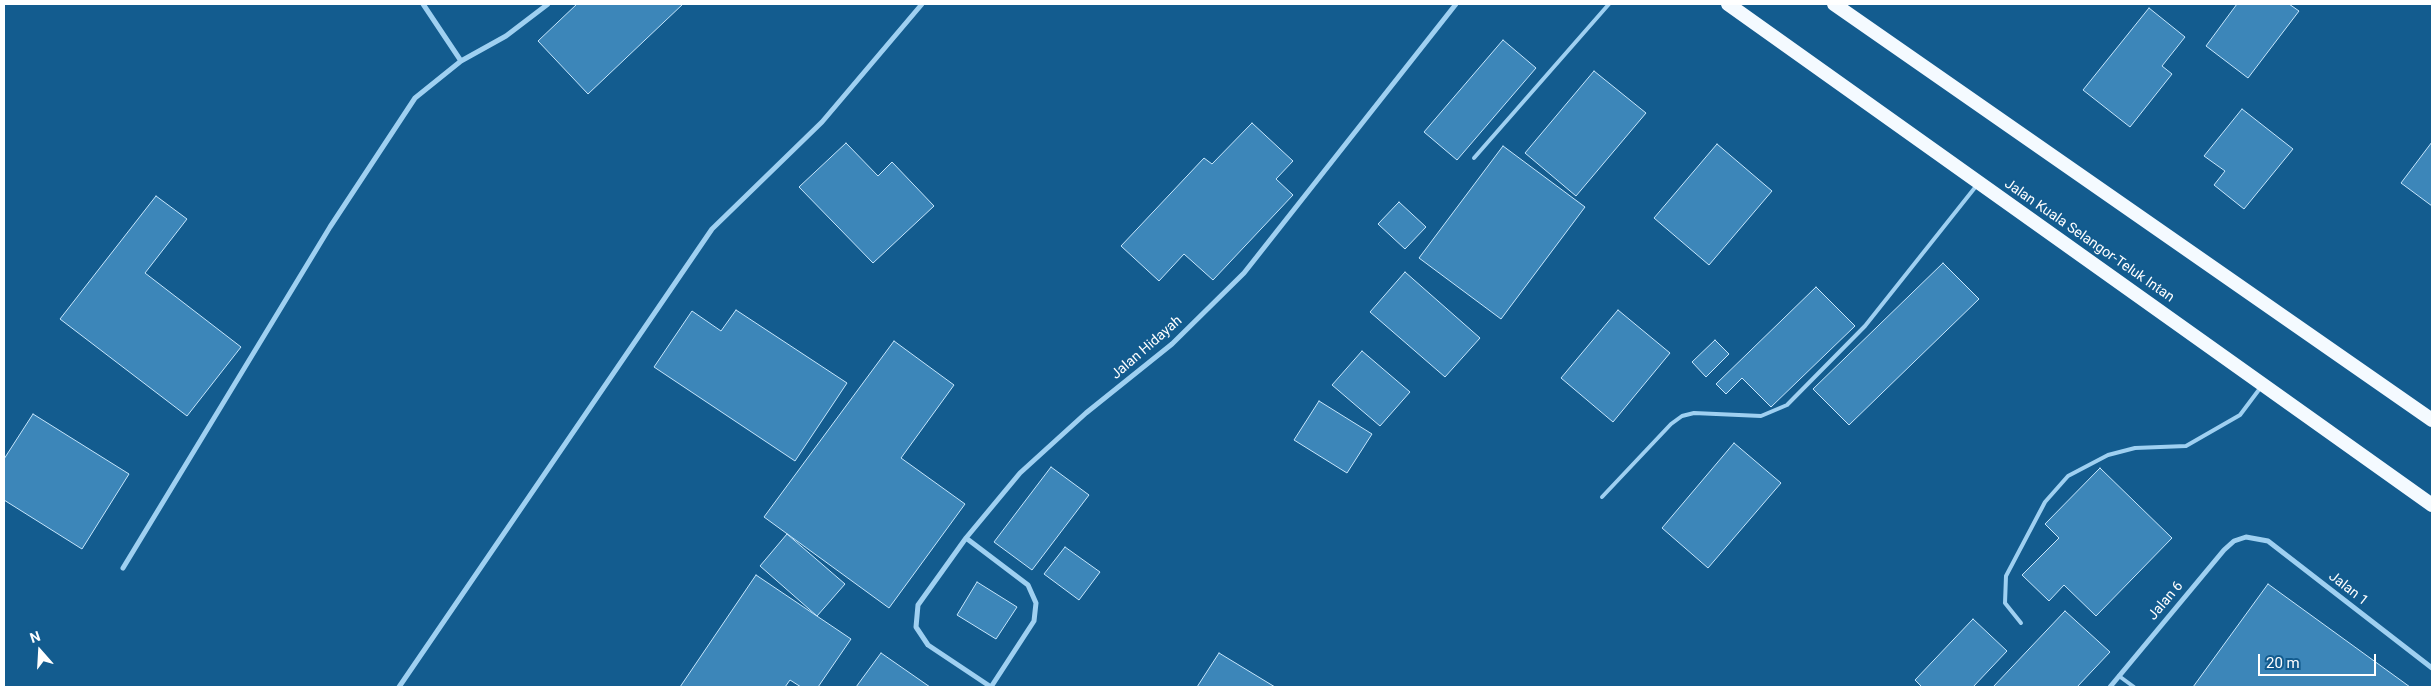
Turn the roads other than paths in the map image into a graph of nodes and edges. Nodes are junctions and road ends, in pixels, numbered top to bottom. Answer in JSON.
{"nodes":[{"id":1,"x":423,"y":4,"type":"edge"},
{"id":2,"x":548,"y":4,"type":"edge"},
{"id":3,"x":922,"y":4,"type":"edge"},
{"id":4,"x":1456,"y":4,"type":"edge"},
{"id":5,"x":1609,"y":4,"type":"edge"},
{"id":6,"x":1728,"y":4,"type":"edge"},
{"id":7,"x":1834,"y":4,"type":"edge"},
{"id":8,"x":461,"y":61,"type":"junction"},
{"id":9,"x":1474,"y":158,"type":"dead end"},
{"id":10,"x":1979,"y":183,"type":"junction"},
{"id":11,"x":2263,"y":385,"type":"junction"},
{"id":12,"x":2432,"y":420,"type":"edge"},
{"id":13,"x":1602,"y":497,"type":"dead end"},
{"id":14,"x":2432,"y":505,"type":"edge"},
{"id":15,"x":2246,"y":537,"type":"joint"},
{"id":16,"x":966,"y":538,"type":"junction"},
{"id":17,"x":123,"y":568,"type":"dead end"},
{"id":18,"x":2022,"y":623,"type":"dead end"},
{"id":19,"x":2432,"y":668,"type":"edge"},
{"id":20,"x":2119,"y":676,"type":"junction"},
{"id":21,"x":399,"y":687,"type":"edge"},
{"id":22,"x":991,"y":687,"type":"edge"},
{"id":23,"x":2110,"y":687,"type":"edge"},
{"id":24,"x":2134,"y":687,"type":"edge"}],
"edges":[{"from":1,"to":8,"type":"street"},
{"from":2,"to":8,"type":"street"},
{"from":3,"to":21,"type":"street"},
{"from":4,"to":16,"type":"street","name":"Jalan Hidayah"},
{"from":5,"to":9,"type":"lane"},
{"from":6,"to":10,"type":"highway","name":"Jalan Kuala Selangor-Teluk Intan"},
{"from":7,"to":12,"type":"highway"},
{"from":8,"to":17,"type":"street"},
{"from":10,"to":11,"type":"highway","name":"Jalan Kuala Selangor-Teluk Intan"},
{"from":10,"to":13,"type":"lane"},
{"from":11,"to":14,"type":"highway","name":"Jalan Kuala Selangor-Teluk Intan"},
{"from":11,"to":18,"type":"lane"},
{"from":15,"to":19,"type":"street","name":"Jalan 1"},
{"from":15,"to":20,"type":"street","name":"Jalan 6"},
{"from":16,"to":22,"type":"street"},
{"from":16,"to":22,"type":"street","name":"Jalan Hidayah"},
{"from":20,"to":23,"type":"street","name":"Jalan 6"},
{"from":20,"to":24,"type":"lane"}]}
